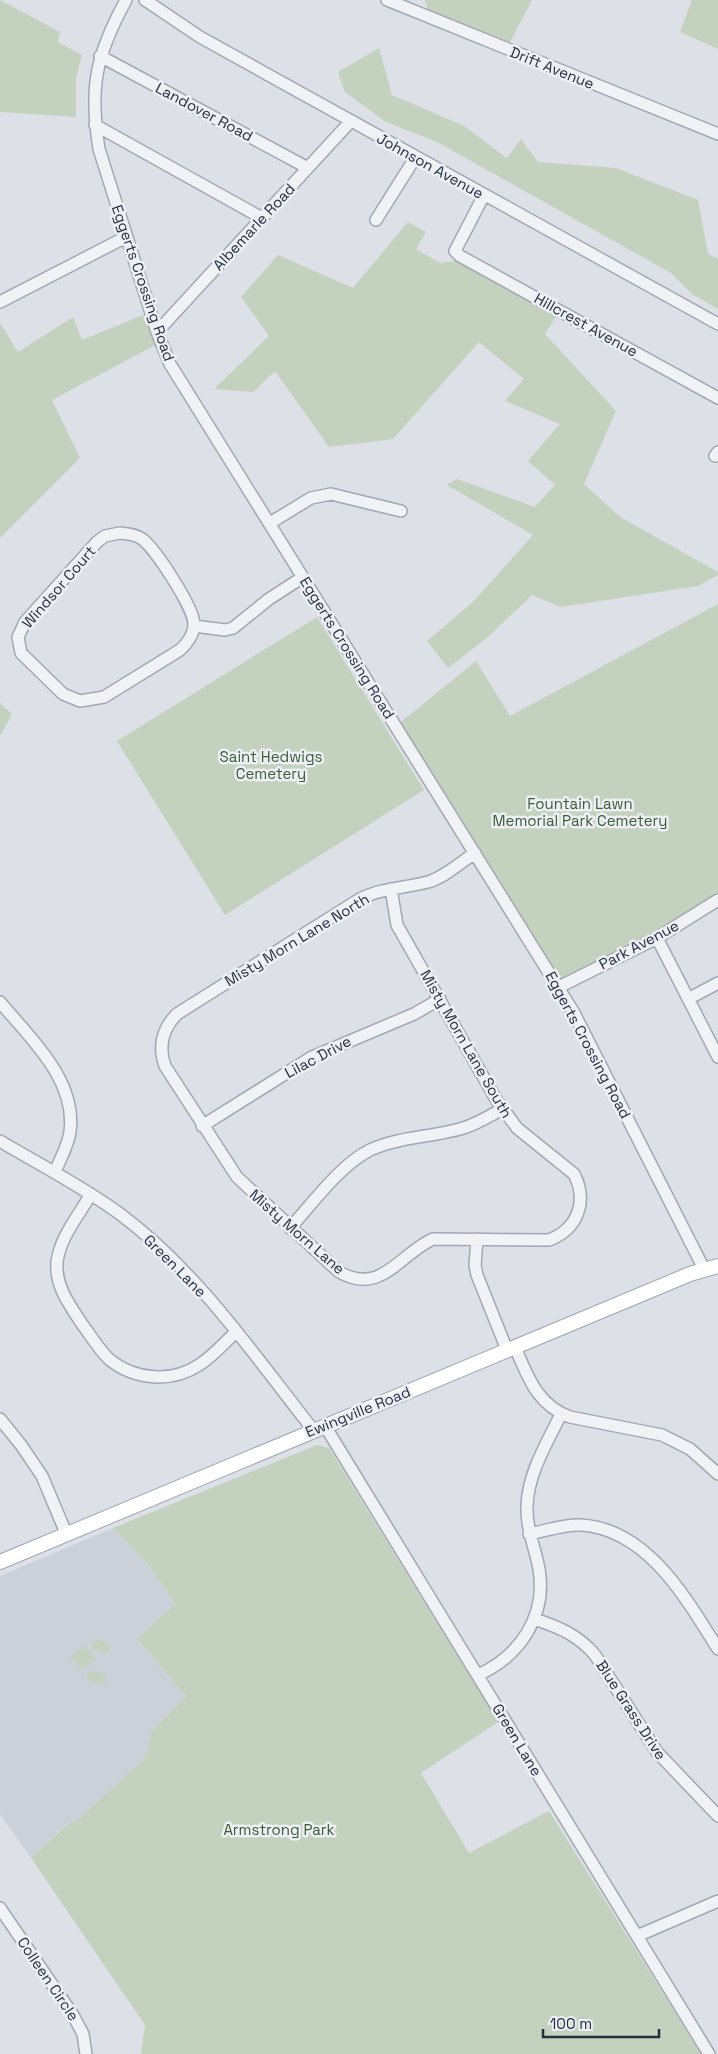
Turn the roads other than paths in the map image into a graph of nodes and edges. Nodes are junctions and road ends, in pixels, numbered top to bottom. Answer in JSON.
{"nodes":[{"id":1,"x":126,"y":0,"type":"edge"},
{"id":2,"x":145,"y":0,"type":"edge"},
{"id":3,"x":387,"y":0,"type":"edge"},
{"id":4,"x":100,"y":56,"type":"junction"},
{"id":5,"x":350,"y":122,"type":"junction"},
{"id":6,"x":95,"y":125,"type":"junction"},
{"id":7,"x":718,"y":134,"type":"edge"},
{"id":8,"x":415,"y":158,"type":"junction"},
{"id":9,"x":308,"y":168,"type":"junction"},
{"id":10,"x":484,"y":195,"type":"junction"},
{"id":11,"x":262,"y":218,"type":"junction"},
{"id":12,"x":376,"y":220,"type":"dead end"},
{"id":13,"x":126,"y":237,"type":"junction"},
{"id":14,"x":0,"y":302,"type":"edge"},
{"id":15,"x":718,"y":324,"type":"edge"},
{"id":16,"x":157,"y":332,"type":"junction"},
{"id":17,"x":718,"y":398,"type":"edge"},
{"id":18,"x":401,"y":511,"type":"dead end"},
{"id":19,"x":270,"y":523,"type":"junction"},
{"id":20,"x":303,"y":577,"type":"junction"},
{"id":21,"x":194,"y":626,"type":"junction"},
{"id":22,"x":475,"y":853,"type":"junction"},
{"id":23,"x":391,"y":889,"type":"junction"},
{"id":24,"x":718,"y":900,"type":"edge"},
{"id":25,"x":657,"y":938,"type":"junction"},
{"id":26,"x":718,"y":983,"type":"edge"},
{"id":27,"x":559,"y":987,"type":"junction"},
{"id":28,"x":440,"y":999,"type":"junction"},
{"id":29,"x":688,"y":999,"type":"junction"},
{"id":30,"x":0,"y":1002,"type":"edge"},
{"id":31,"x":162,"y":1039,"type":"joint"},
{"id":32,"x":718,"y":1057,"type":"edge"},
{"id":33,"x":502,"y":1109,"type":"junction"},
{"id":34,"x":202,"y":1126,"type":"junction"},
{"id":35,"x":0,"y":1141,"type":"edge"},
{"id":36,"x":55,"y":1172,"type":"junction"},
{"id":37,"x":91,"y":1194,"type":"junction"},
{"id":38,"x":290,"y":1228,"type":"junction"},
{"id":39,"x":565,"y":1232,"type":"joint"},
{"id":40,"x":477,"y":1239,"type":"junction"},
{"id":41,"x":718,"y":1266,"type":"edge"},
{"id":42,"x":704,"y":1269,"type":"junction"},
{"id":43,"x":236,"y":1332,"type":"junction"},
{"id":44,"x":511,"y":1349,"type":"junction"},
{"id":45,"x":561,"y":1414,"type":"junction"},
{"id":46,"x":0,"y":1419,"type":"edge"},
{"id":47,"x":320,"y":1428,"type":"junction"},
{"id":48,"x":718,"y":1474,"type":"edge"},
{"id":49,"x":66,"y":1533,"type":"junction"},
{"id":50,"x":529,"y":1534,"type":"junction"},
{"id":51,"x":0,"y":1562,"type":"edge"},
{"id":52,"x":534,"y":1619,"type":"junction"},
{"id":53,"x":718,"y":1649,"type":"edge"},
{"id":54,"x":478,"y":1675,"type":"junction"},
{"id":55,"x":718,"y":1816,"type":"edge"},
{"id":56,"x":718,"y":1901,"type":"edge"},
{"id":57,"x":0,"y":1908,"type":"edge"},
{"id":58,"x":637,"y":1936,"type":"junction"},
{"id":59,"x":86,"y":2054,"type":"edge"},
{"id":60,"x":709,"y":2054,"type":"edge"}],
"edges":[{"from":1,"to":4,"type":"street","name":"Eggerts Crossing Road"},
{"from":2,"to":5,"type":"street","name":"Johnson Avenue"},
{"from":3,"to":7,"type":"street","name":"Drift Avenue"},
{"from":4,"to":6,"type":"street","name":"Eggerts Crossing Road"},
{"from":4,"to":9,"type":"street","name":"Landover Road"},
{"from":5,"to":8,"type":"street","name":"Johnson Avenue"},
{"from":5,"to":9,"type":"street","name":"Albemarle Road"},
{"from":6,"to":11,"type":"street"},
{"from":6,"to":13,"type":"street","name":"Eggerts Crossing Road"},
{"from":8,"to":10,"type":"street","name":"Johnson Avenue"},
{"from":8,"to":12,"type":"street"},
{"from":9,"to":11,"type":"street","name":"Albemarle Road"},
{"from":10,"to":15,"type":"street","name":"Johnson Avenue"},
{"from":10,"to":17,"type":"street","name":"Hillcrest Avenue"},
{"from":11,"to":16,"type":"street","name":"Albemarle Road"},
{"from":13,"to":14,"type":"street"},
{"from":13,"to":16,"type":"street","name":"Eggerts Crossing Road"},
{"from":16,"to":19,"type":"street","name":"Eggerts Crossing Road"},
{"from":18,"to":19,"type":"street"},
{"from":19,"to":20,"type":"street","name":"Eggerts Crossing Road"},
{"from":20,"to":21,"type":"street"},
{"from":20,"to":22,"type":"street","name":"Eggerts Crossing Road"},
{"from":21,"to":21,"type":"street","name":"Windsor Court"},
{"from":22,"to":23,"type":"street","name":"Misty Morn Lane North"},
{"from":22,"to":27,"type":"street","name":"Eggerts Crossing Road"},
{"from":23,"to":28,"type":"street","name":"Misty Morn Lane South"},
{"from":23,"to":31,"type":"street","name":"Misty Morn Lane North"},
{"from":24,"to":25,"type":"street","name":"Park Avenue"},
{"from":25,"to":27,"type":"street","name":"Park Avenue"},
{"from":25,"to":29,"type":"street"},
{"from":26,"to":29,"type":"street"},
{"from":27,"to":42,"type":"street","name":"Eggerts Crossing Road"},
{"from":28,"to":33,"type":"street","name":"Misty Morn Lane South"},
{"from":28,"to":34,"type":"street","name":"Lilac Drive"},
{"from":29,"to":32,"type":"street"},
{"from":30,"to":36,"type":"street"},
{"from":31,"to":34,"type":"street","name":"Misty Morn Lane"},
{"from":33,"to":38,"type":"street"},
{"from":33,"to":39,"type":"street","name":"Misty Morn Lane South"},
{"from":34,"to":38,"type":"street","name":"Misty Morn Lane"},
{"from":35,"to":36,"type":"street","name":"Green Lane"},
{"from":36,"to":37,"type":"street","name":"Green Lane"},
{"from":37,"to":43,"type":"street","name":"Green Lane"},
{"from":37,"to":43,"type":"street"},
{"from":38,"to":40,"type":"street","name":"Misty Morn Lane"},
{"from":39,"to":40,"type":"street","name":"Misty Morn Lane"},
{"from":40,"to":44,"type":"street"},
{"from":41,"to":42,"type":"main road","name":"Ewingville Road"},
{"from":42,"to":44,"type":"main road","name":"Ewingville Road"},
{"from":43,"to":47,"type":"street","name":"Green Lane"},
{"from":44,"to":45,"type":"street"},
{"from":44,"to":47,"type":"main road","name":"Ewingville Road"},
{"from":45,"to":48,"type":"street"},
{"from":45,"to":50,"type":"street"},
{"from":46,"to":49,"type":"street"},
{"from":47,"to":49,"type":"main road","name":"Ewingville Road"},
{"from":47,"to":54,"type":"street","name":"Green Lane"},
{"from":49,"to":51,"type":"main road","name":"Ewingville Road"},
{"from":50,"to":52,"type":"street"},
{"from":50,"to":53,"type":"street"},
{"from":52,"to":54,"type":"street"},
{"from":52,"to":55,"type":"street","name":"Blue Grass Drive"},
{"from":54,"to":58,"type":"street","name":"Green Lane"},
{"from":56,"to":58,"type":"street"},
{"from":57,"to":59,"type":"street","name":"Colleen Circle"},
{"from":58,"to":60,"type":"street","name":"Green Lane"}]}
